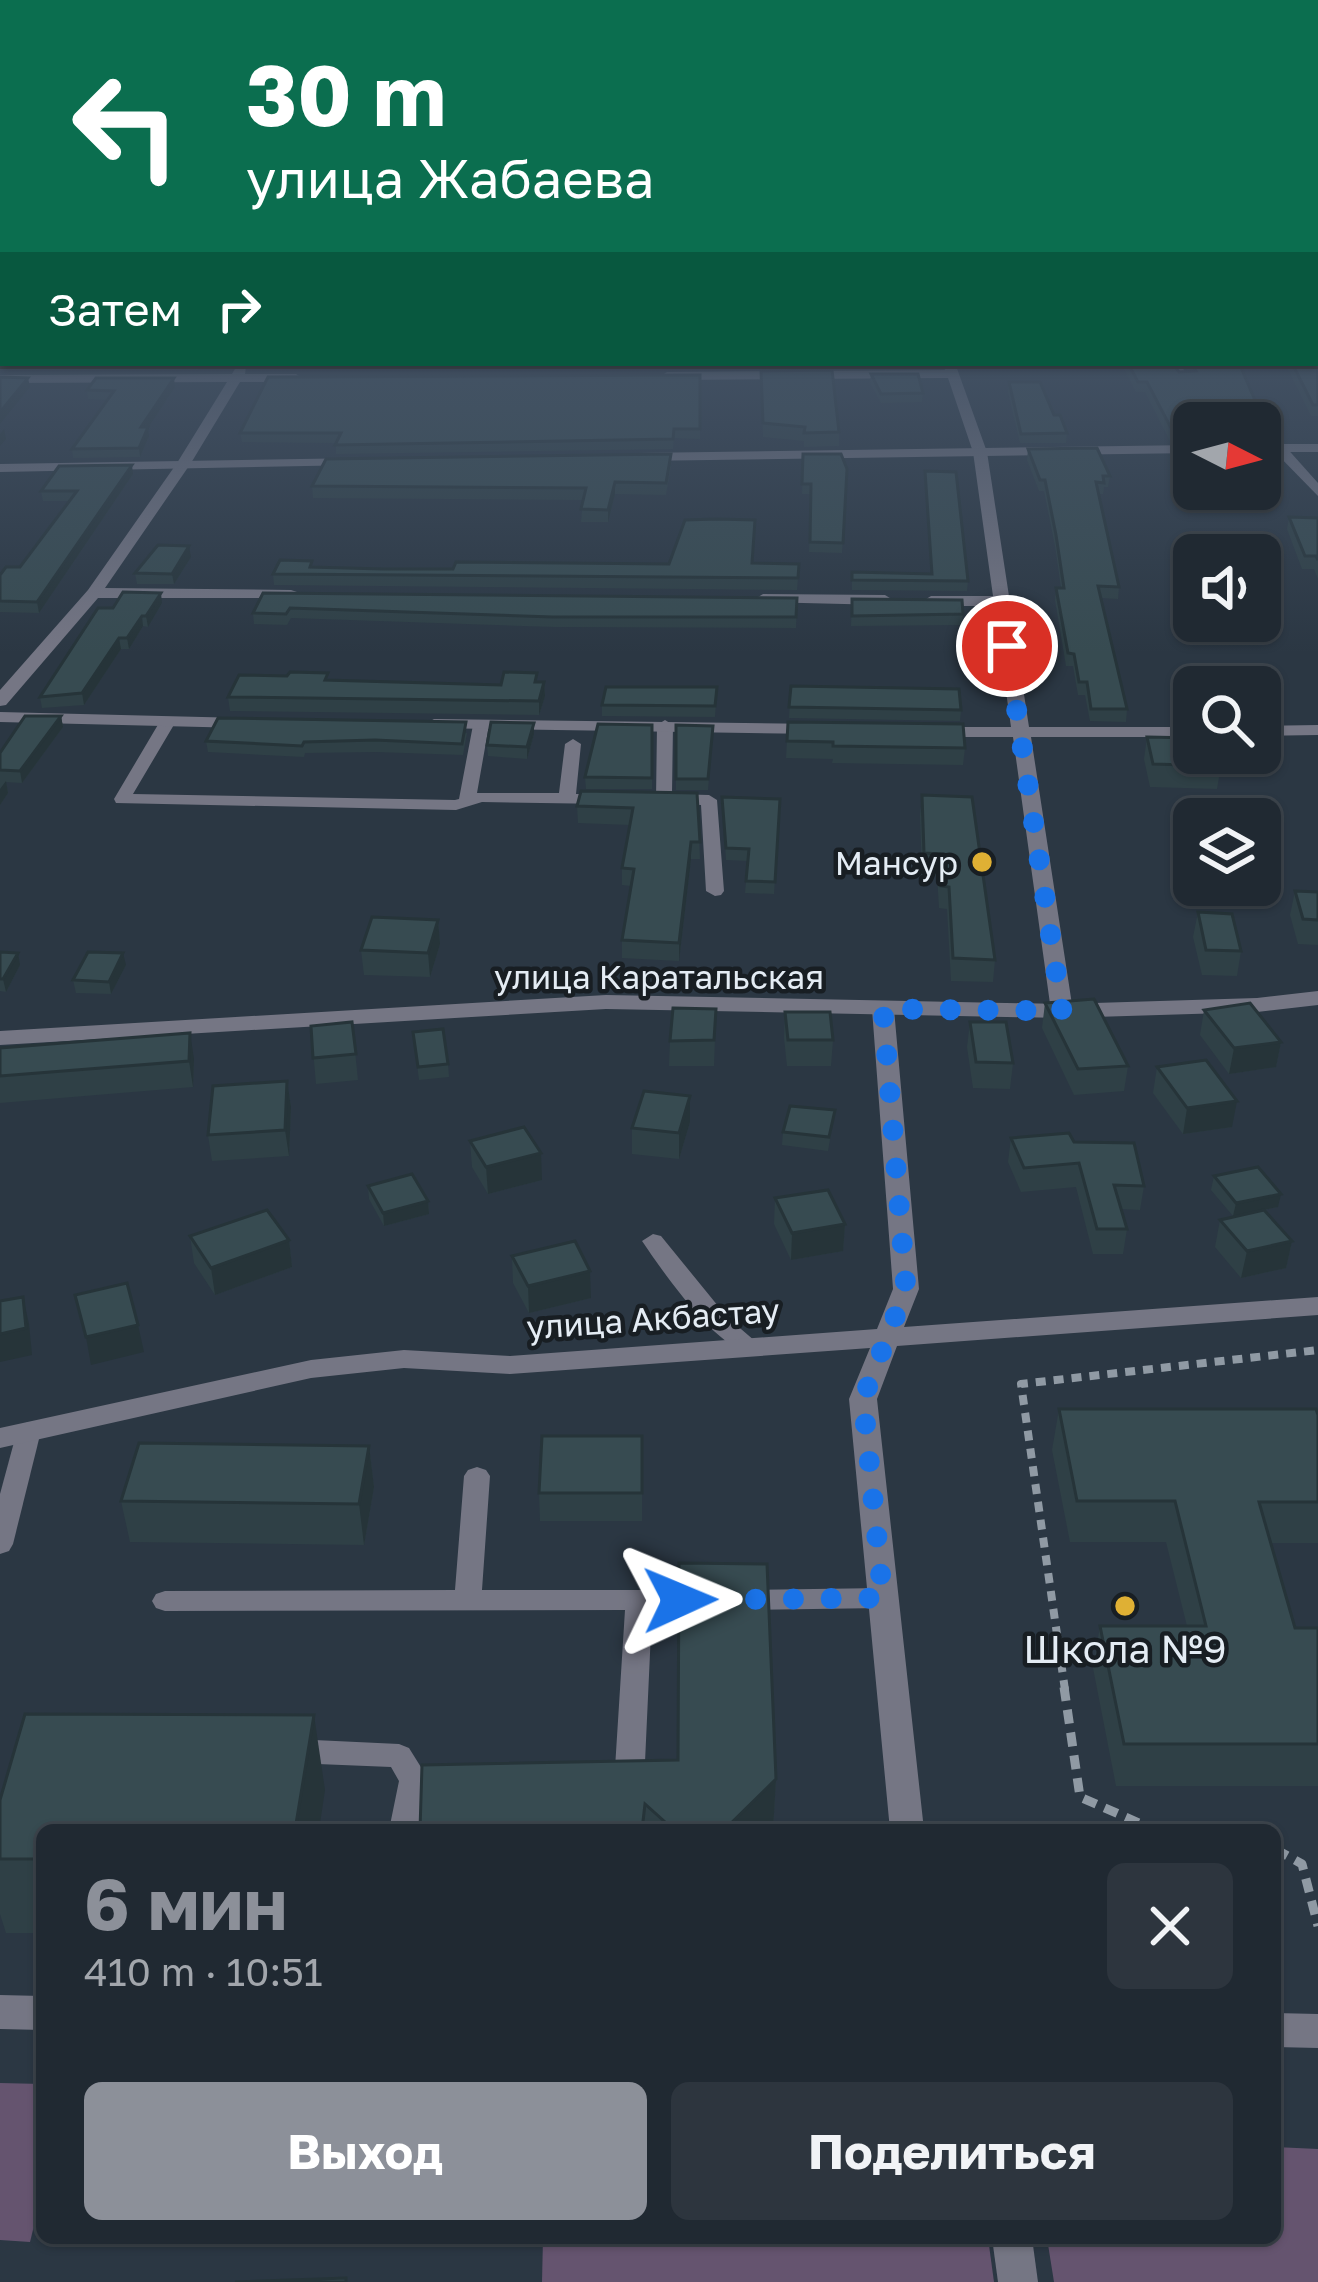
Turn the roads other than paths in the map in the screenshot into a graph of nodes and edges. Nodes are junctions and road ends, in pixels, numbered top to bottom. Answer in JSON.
{"nodes":[{"id":1,"x":199,"y":439,"type":"edge"},
{"id":2,"x":976,"y":439,"type":"edge"},
{"id":3,"x":1281,"y":448,"type":"edge"},
{"id":4,"x":1318,"y":448,"type":"edge"},
{"id":5,"x":1173,"y":449,"type":"edge"},
{"id":6,"x":1281,"y":450,"type":"edge"},
{"id":7,"x":980,"y":452,"type":"junction"},
{"id":8,"x":629,"y":457,"type":"edge"},
{"id":9,"x":371,"y":461,"type":"edge"},
{"id":10,"x":184,"y":464,"type":"junction"},
{"id":11,"x":0,"y":468,"type":"edge"},
{"id":12,"x":1318,"y":492,"type":"edge"},
{"id":13,"x":94,"y":593,"type":"junction"},
{"id":14,"x":309,"y":595,"type":"edge"},
{"id":15,"x":739,"y":599,"type":"edge"},
{"id":16,"x":1001,"y":602,"type":"junction"},
{"id":17,"x":0,"y":701,"type":"edge"},
{"id":18,"x":0,"y":716,"type":"edge"},
{"id":19,"x":166,"y":723,"type":"junction"},
{"id":20,"x":256,"y":724,"type":"edge"},
{"id":21,"x":413,"y":724,"type":"edge"},
{"id":22,"x":481,"y":724,"type":"junction"},
{"id":23,"x":665,"y":725,"type":"junction"},
{"id":24,"x":831,"y":730,"type":"edge"},
{"id":25,"x":1318,"y":730,"type":"edge"},
{"id":26,"x":902,"y":731,"type":"edge"},
{"id":27,"x":1281,"y":731,"type":"edge"},
{"id":28,"x":1173,"y":732,"type":"edge"},
{"id":29,"x":1020,"y":734,"type":"junction"},
{"id":30,"x":573,"y":744,"type":"dead end"},
{"id":31,"x":567,"y":798,"type":"junction"},
{"id":32,"x":645,"y":799,"type":"junction"},
{"id":33,"x":467,"y":801,"type":"junction"},
{"id":34,"x":715,"y":891,"type":"dead end"},
{"id":35,"x":1318,"y":998,"type":"edge"},
{"id":36,"x":883,"y":1009,"type":"junction"},
{"id":37,"x":1062,"y":1011,"type":"junction"},
{"id":38,"x":0,"y":1038,"type":"edge"},
{"id":39,"x":653,"y":1241,"type":"dead end"},
{"id":40,"x":1318,"y":1306,"type":"edge"},
{"id":41,"x":888,"y":1336,"type":"junction"},
{"id":42,"x":750,"y":1347,"type":"junction"},
{"id":43,"x":29,"y":1431,"type":"junction"},
{"id":44,"x":0,"y":1438,"type":"edge"},
{"id":45,"x":477,"y":1476,"type":"dead end"},
{"id":46,"x":0,"y":1544,"type":"edge"},
{"id":47,"x":883,"y":1598,"type":"junction"},
{"id":48,"x":165,"y":1601,"type":"dead end"},
{"id":49,"x":467,"y":1601,"type":"junction"},
{"id":50,"x":639,"y":1601,"type":"junction"},
{"id":51,"x":256,"y":1750,"type":"edge"},
{"id":52,"x":629,"y":1784,"type":"edge"},
{"id":53,"x":405,"y":1824,"type":"edge"},
{"id":54,"x":906,"y":1824,"type":"edge"},
{"id":55,"x":0,"y":2012,"type":"edge"},
{"id":56,"x":36,"y":2013,"type":"edge"},
{"id":57,"x":1281,"y":2030,"type":"edge"},
{"id":58,"x":1318,"y":2031,"type":"edge"},
{"id":59,"x":1013,"y":2244,"type":"edge"},
{"id":60,"x":1018,"y":2282,"type":"edge"}],
"edges":[{"from":1,"to":10,"type":"street"},
{"from":2,"to":7,"type":"street"},
{"from":3,"to":4,"type":"street"},
{"from":5,"to":7,"type":"street"},
{"from":6,"to":12,"type":"street"},
{"from":7,"to":8,"type":"street"},
{"from":7,"to":16,"type":"street"},
{"from":9,"to":10,"type":"street"},
{"from":10,"to":11,"type":"street"},
{"from":10,"to":13,"type":"street"},
{"from":13,"to":14,"type":"street"},
{"from":13,"to":17,"type":"street"},
{"from":15,"to":16,"type":"street"},
{"from":16,"to":29,"type":"street"},
{"from":18,"to":19,"type":"street"},
{"from":19,"to":20,"type":"street"},
{"from":19,"to":33,"type":"lane"},
{"from":21,"to":22,"type":"street"},
{"from":22,"to":23,"type":"street"},
{"from":22,"to":33,"type":"lane"},
{"from":23,"to":24,"type":"street"},
{"from":23,"to":32,"type":"lane"},
{"from":25,"to":27,"type":"street"},
{"from":26,"to":29,"type":"street"},
{"from":28,"to":29,"type":"street"},
{"from":29,"to":37,"type":"street"},
{"from":30,"to":31,"type":"lane"},
{"from":31,"to":32,"type":"lane"},
{"from":31,"to":33,"type":"lane"},
{"from":32,"to":34,"type":"lane"},
{"from":35,"to":37,"type":"street","name":"улица Каратальская"},
{"from":36,"to":37,"type":"street","name":"улица Каратальская"},
{"from":36,"to":38,"type":"street","name":"улица Каратальская"},
{"from":36,"to":41,"type":"street"},
{"from":39,"to":42,"type":"lane"},
{"from":40,"to":41,"type":"street","name":"улица Акбастау"},
{"from":41,"to":42,"type":"street","name":"улица Акбастау"},
{"from":41,"to":47,"type":"street"},
{"from":42,"to":43,"type":"street","name":"улица Акбастау"},
{"from":43,"to":44,"type":"street","name":"улица Акбастау"},
{"from":43,"to":46,"type":"lane"},
{"from":45,"to":49,"type":"lane"},
{"from":47,"to":50,"type":"lane"},
{"from":47,"to":54,"type":"street"},
{"from":48,"to":49,"type":"lane"},
{"from":49,"to":50,"type":"lane"},
{"from":50,"to":52,"type":"lane"},
{"from":51,"to":53,"type":"lane"},
{"from":55,"to":56,"type":"street"},
{"from":57,"to":58,"type":"street"},
{"from":59,"to":60,"type":"street"}]}
